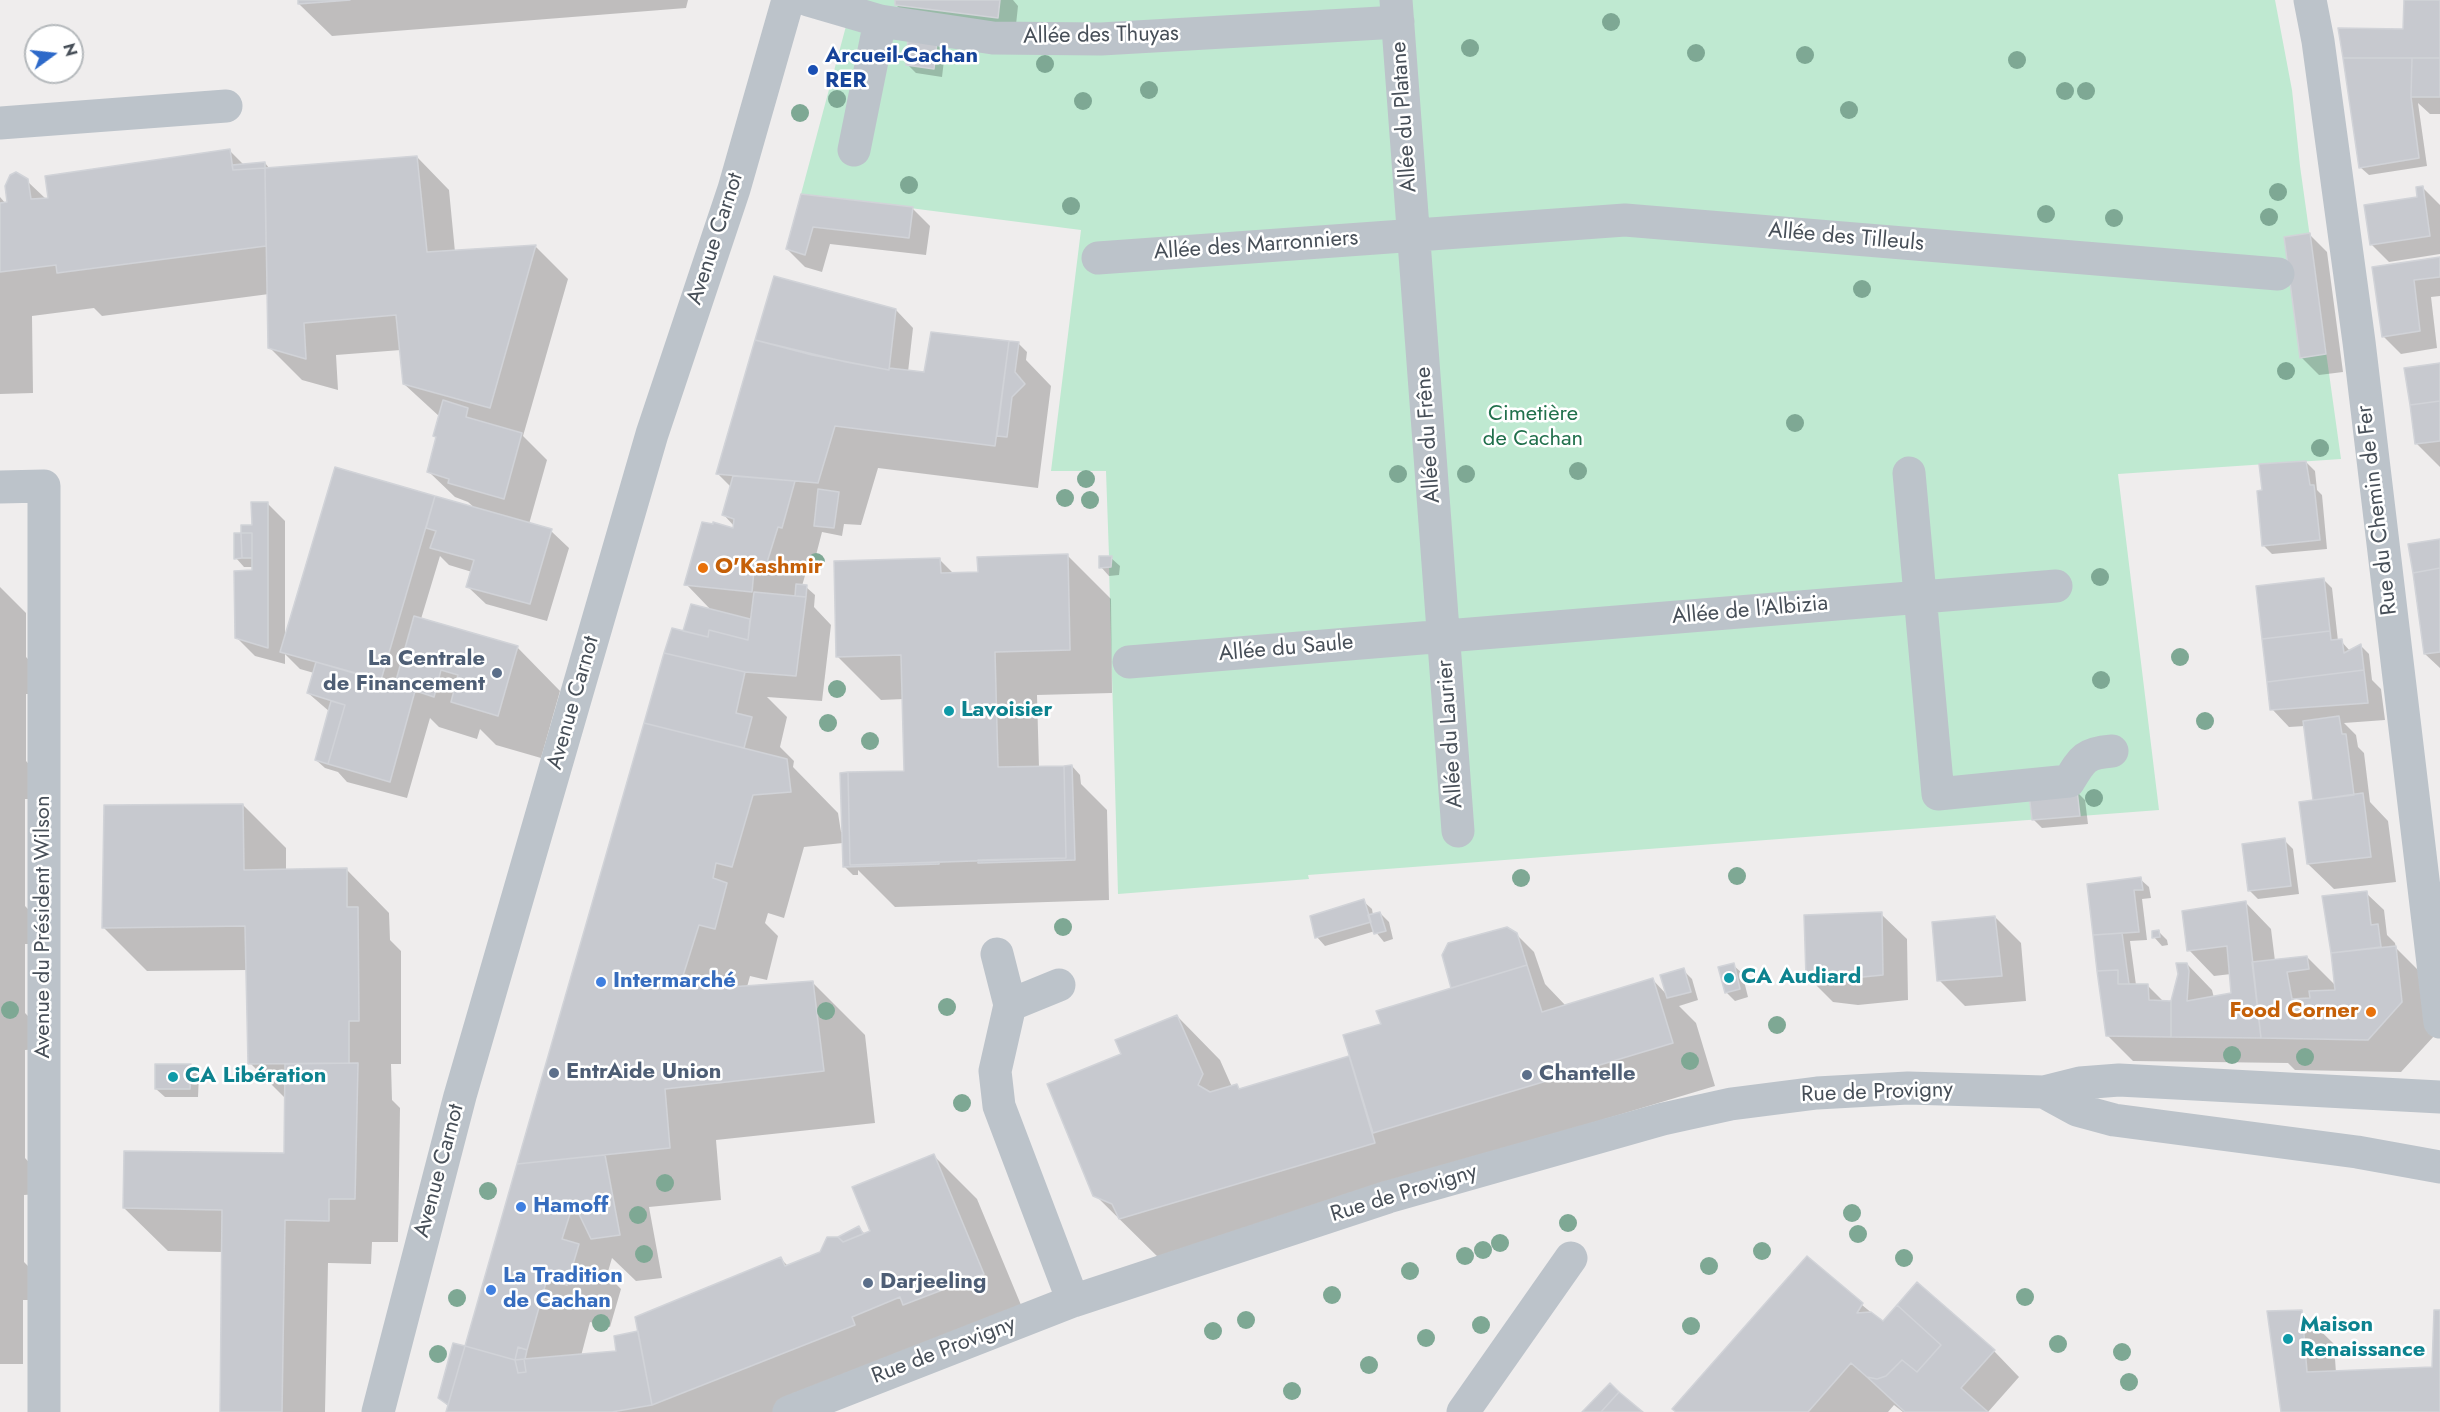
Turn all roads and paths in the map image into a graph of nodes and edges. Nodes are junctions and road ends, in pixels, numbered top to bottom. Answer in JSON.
{"nodes":[{"id":1,"x":788,"y":0,"type":"edge"},
{"id":2,"x":808,"y":0,"type":"edge"},
{"id":3,"x":2310,"y":0,"type":"edge"},
{"id":4,"x":1397,"y":11,"type":"edge"},
{"id":5,"x":880,"y":21,"type":"junction"},
{"id":6,"x":226,"y":105,"type":"dead end"},
{"id":7,"x":0,"y":123,"type":"edge"},
{"id":8,"x":854,"y":150,"type":"dead end"},
{"id":9,"x":1414,"y":234,"type":"junction"},
{"id":10,"x":1098,"y":258,"type":"dead end"},
{"id":11,"x":2278,"y":274,"type":"dead end"},
{"id":12,"x":1909,"y":473,"type":"dead end"},
{"id":13,"x":0,"y":487,"type":"edge"},
{"id":14,"x":2056,"y":586,"type":"dead end"},
{"id":15,"x":1920,"y":597,"type":"junction"},
{"id":16,"x":1444,"y":636,"type":"junction"},
{"id":17,"x":1129,"y":662,"type":"dead end"},
{"id":18,"x":2112,"y":751,"type":"dead end"},
{"id":19,"x":1458,"y":831,"type":"dead end"},
{"id":20,"x":997,"y":954,"type":"dead end"},
{"id":21,"x":1059,"y":985,"type":"dead end"},
{"id":22,"x":1011,"y":1005,"type":"junction"},
{"id":23,"x":2440,"y":1022,"type":"edge"},
{"id":24,"x":2044,"y":1092,"type":"junction"},
{"id":25,"x":2440,"y":1097,"type":"edge"},
{"id":26,"x":2440,"y":1167,"type":"edge"},
{"id":27,"x":1571,"y":1258,"type":"dead end"},
{"id":28,"x":1073,"y":1301,"type":"junction"},
{"id":29,"x":44,"y":1412,"type":"edge"},
{"id":30,"x":378,"y":1412,"type":"edge"},
{"id":31,"x":789,"y":1412,"type":"edge"},
{"id":32,"x":1463,"y":1412,"type":"edge"}],
"edges":[{"from":1,"to":30,"type":"street","name":"Avenue Carnot"},
{"from":2,"to":5,"type":"street","name":"Allée des Thuyas"},
{"from":3,"to":23,"type":"street","name":"Rue du Chemin de Fer"},
{"from":4,"to":5,"type":"street","name":"Allée des Thuyas"},
{"from":4,"to":9,"type":"street","name":"Allée du Platane"},
{"from":5,"to":8,"type":"street"},
{"from":6,"to":7,"type":"street"},
{"from":9,"to":10,"type":"street","name":"Allée des Marronniers"},
{"from":9,"to":11,"type":"street","name":"Allée des Tilleuls"},
{"from":9,"to":16,"type":"street","name":"Allée du Frêne"},
{"from":12,"to":15,"type":"street"},
{"from":13,"to":29,"type":"street","name":"Avenue du Président Wilson"},
{"from":14,"to":15,"type":"street","name":"Allée de l'Albizia"},
{"from":15,"to":16,"type":"street","name":"Allée de l'Albizia"},
{"from":15,"to":18,"type":"street"},
{"from":16,"to":17,"type":"street","name":"Allée du Saule"},
{"from":16,"to":19,"type":"street","name":"Allée du Laurier"},
{"from":20,"to":22,"type":"street"},
{"from":21,"to":22,"type":"street"},
{"from":22,"to":28,"type":"street"},
{"from":24,"to":25,"type":"street","name":"Rue de Provigny"},
{"from":24,"to":26,"type":"street","name":"Rue de Provigny"},
{"from":24,"to":28,"type":"street","name":"Rue de Provigny"},
{"from":27,"to":32,"type":"street"},
{"from":28,"to":31,"type":"street","name":"Rue de Provigny"}]}
